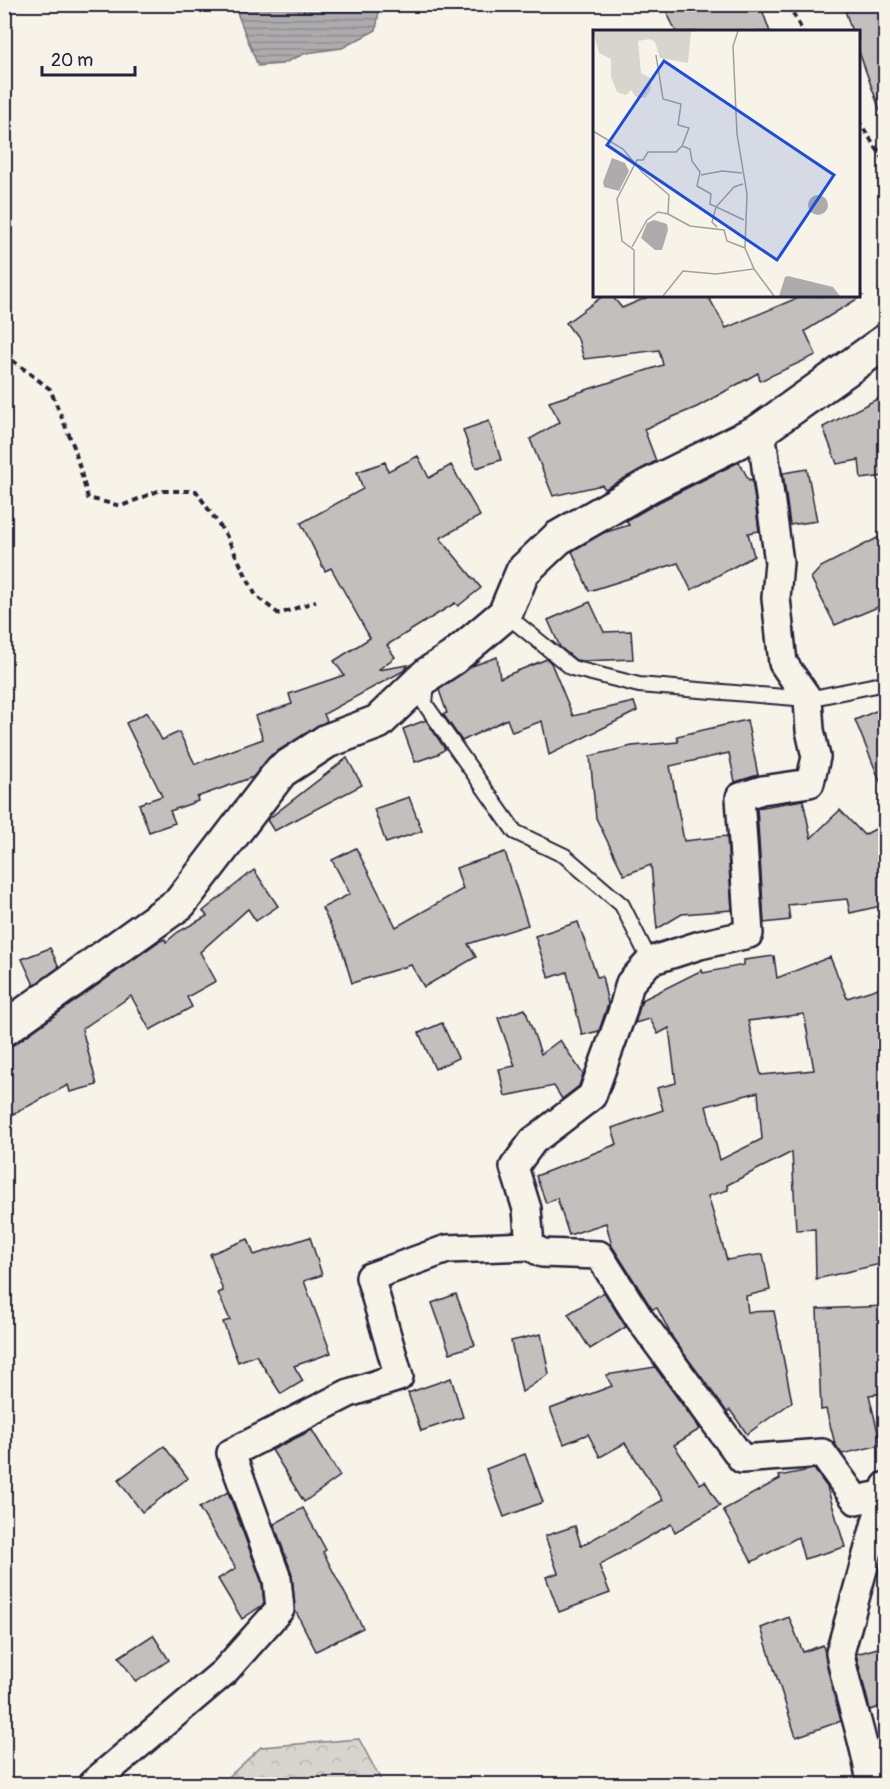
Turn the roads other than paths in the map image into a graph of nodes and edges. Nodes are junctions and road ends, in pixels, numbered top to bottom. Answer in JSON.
{"nodes":[{"id":1,"x":885,"y":341,"type":"edge"},
{"id":2,"x":760,"y":430,"type":"junction"},
{"id":3,"x":505,"y":614,"type":"junction"},
{"id":4,"x":428,"y":674,"type":"junction"},
{"id":5,"x":885,"y":683,"type":"edge"},
{"id":6,"x":808,"y":699,"type":"junction"},
{"id":7,"x":650,"y":961,"type":"junction"},
{"id":8,"x":4,"y":1029,"type":"edge"},
{"id":9,"x":530,"y":1246,"type":"junction"},
{"id":10,"x":885,"y":1486,"type":"edge"},
{"id":11,"x":885,"y":1494,"type":"edge"},
{"id":12,"x":92,"y":1785,"type":"edge"},
{"id":13,"x":871,"y":1785,"type":"edge"}],
"edges":[{"from":1,"to":2,"type":"street"},
{"from":2,"to":3,"type":"street"},
{"from":2,"to":6,"type":"street"},
{"from":3,"to":4,"type":"street"},
{"from":3,"to":6,"type":"lane"},
{"from":4,"to":7,"type":"lane"},
{"from":4,"to":8,"type":"street"},
{"from":5,"to":6,"type":"lane"},
{"from":6,"to":7,"type":"street"},
{"from":7,"to":9,"type":"street"},
{"from":9,"to":11,"type":"street"},
{"from":9,"to":12,"type":"street"},
{"from":10,"to":13,"type":"street"}]}
